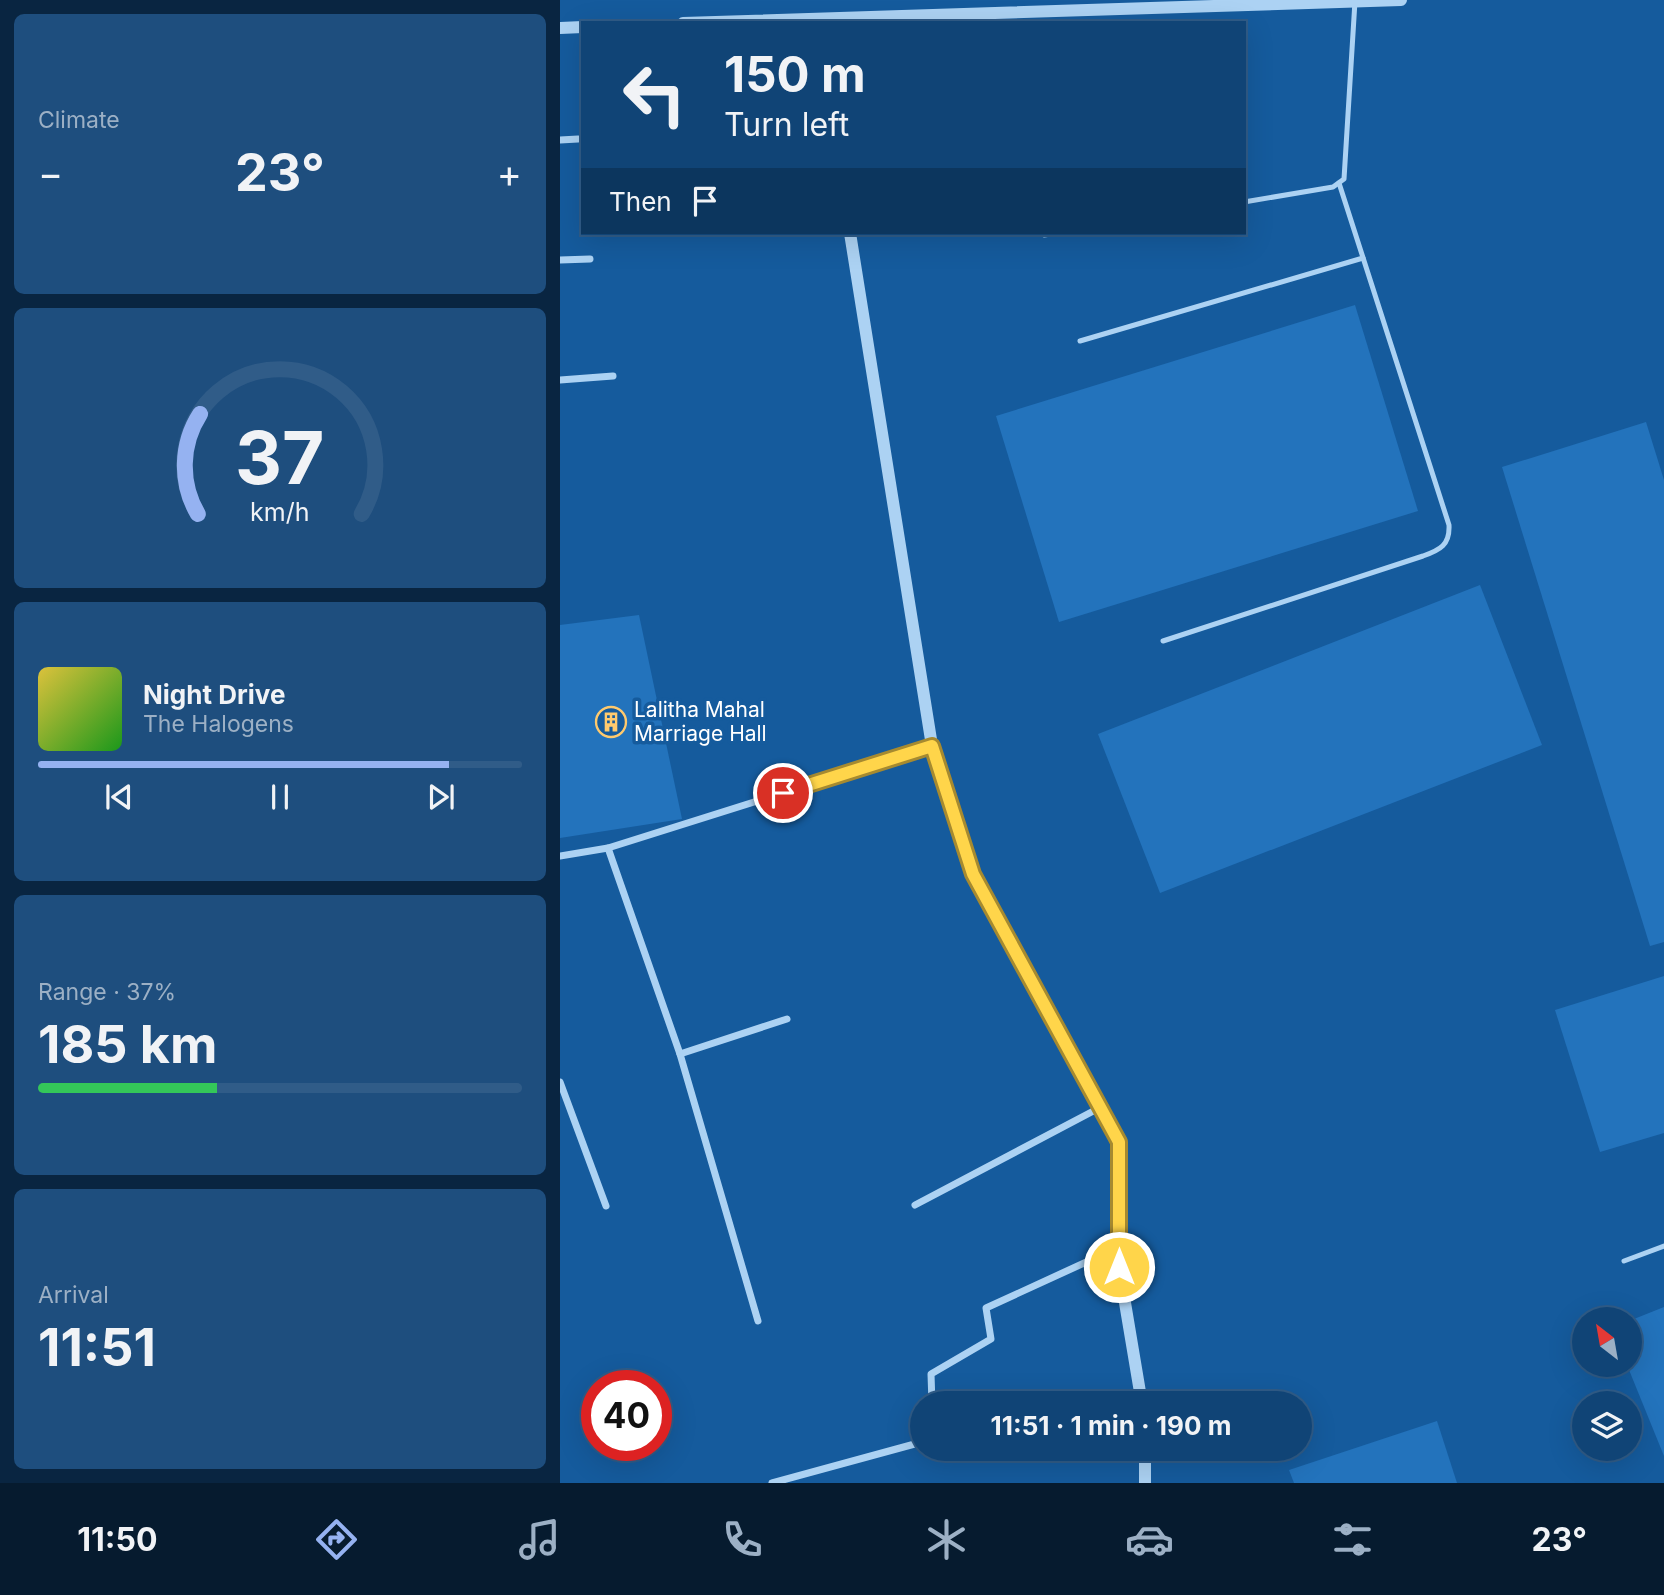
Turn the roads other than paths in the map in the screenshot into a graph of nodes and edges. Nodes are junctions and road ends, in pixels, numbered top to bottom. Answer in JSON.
{"nodes":[{"id":1,"x":1401,"y":0,"type":"edge"},
{"id":2,"x":1355,"y":1,"type":"edge"},
{"id":3,"x":816,"y":20,"type":"edge"},
{"id":4,"x":771,"y":21,"type":"edge"},
{"id":5,"x":581,"y":27,"type":"edge"},
{"id":6,"x":560,"y":28,"type":"edge"},
{"id":7,"x":578,"y":139,"type":"dead end"},
{"id":8,"x":560,"y":140,"type":"edge"},
{"id":9,"x":1339,"y":183,"type":"junction"},
{"id":10,"x":1246,"y":202,"type":"edge"},
{"id":11,"x":850,"y":235,"type":"edge"},
{"id":12,"x":1363,"y":258,"type":"junction"},
{"id":13,"x":590,"y":259,"type":"dead end"},
{"id":14,"x":560,"y":260,"type":"edge"},
{"id":15,"x":1080,"y":341,"type":"dead end"},
{"id":16,"x":613,"y":376,"type":"dead end"},
{"id":17,"x":560,"y":380,"type":"edge"},
{"id":18,"x":1163,"y":641,"type":"dead end"},
{"id":19,"x":932,"y":746,"type":"junction"},
{"id":20,"x":608,"y":848,"type":"junction"},
{"id":21,"x":560,"y":856,"type":"edge"},
{"id":22,"x":787,"y":1018,"type":"dead end"},
{"id":23,"x":680,"y":1054,"type":"junction"},
{"id":24,"x":560,"y":1082,"type":"edge"},
{"id":25,"x":1101,"y":1107,"type":"junction"},
{"id":26,"x":606,"y":1206,"type":"dead end"},
{"id":27,"x":915,"y":1206,"type":"dead end"},
{"id":28,"x":1664,"y":1246,"type":"edge"},
{"id":29,"x":1120,"y":1247,"type":"junction"},
{"id":30,"x":1624,"y":1261,"type":"dead end"},
{"id":31,"x":758,"y":1321,"type":"dead end"},
{"id":32,"x":932,"y":1391,"type":"edge"},
{"id":33,"x":1140,"y":1391,"type":"edge"},
{"id":34,"x":910,"y":1445,"type":"edge"},
{"id":35,"x":1145,"y":1461,"type":"edge"},
{"id":36,"x":772,"y":1483,"type":"edge"},
{"id":37,"x":1145,"y":1483,"type":"edge"}],
"edges":[{"from":1,"to":2,"type":"street"},
{"from":2,"to":3,"type":"street"},
{"from":2,"to":9,"type":"lane"},
{"from":3,"to":4,"type":"street"},
{"from":5,"to":6,"type":"street"},
{"from":7,"to":8,"type":"street"},
{"from":9,"to":10,"type":"lane"},
{"from":9,"to":12,"type":"lane"},
{"from":11,"to":19,"type":"street"},
{"from":12,"to":15,"type":"lane"},
{"from":12,"to":18,"type":"lane"},
{"from":13,"to":14,"type":"street"},
{"from":16,"to":17,"type":"street"},
{"from":19,"to":20,"type":"street"},
{"from":19,"to":25,"type":"street"},
{"from":20,"to":21,"type":"street"},
{"from":20,"to":23,"type":"street"},
{"from":22,"to":23,"type":"street"},
{"from":23,"to":31,"type":"street"},
{"from":24,"to":26,"type":"street"},
{"from":25,"to":27,"type":"street"},
{"from":25,"to":29,"type":"street"},
{"from":28,"to":30,"type":"lane"},
{"from":29,"to":32,"type":"street"},
{"from":29,"to":33,"type":"street"},
{"from":34,"to":36,"type":"street"},
{"from":35,"to":37,"type":"street"}]}
